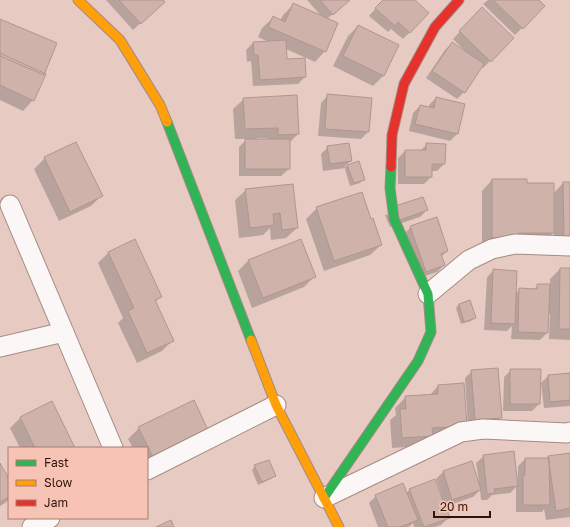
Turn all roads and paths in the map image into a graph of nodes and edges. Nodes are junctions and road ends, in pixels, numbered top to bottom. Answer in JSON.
{"nodes":[{"id":1,"x":78,"y":0,"type":"edge"},
{"id":2,"x":459,"y":0,"type":"edge"},
{"id":3,"x":10,"y":204,"type":"dead end"},
{"id":4,"x":570,"y":246,"type":"edge"},
{"id":5,"x":428,"y":294,"type":"junction"},
{"id":6,"x":64,"y":332,"type":"junction"},
{"id":7,"x":0,"y":347,"type":"edge"},
{"id":8,"x":276,"y":404,"type":"junction"},
{"id":9,"x":570,"y":432,"type":"edge"},
{"id":10,"x":113,"y":447,"type":"edge"},
{"id":11,"x":148,"y":469,"type":"edge"},
{"id":12,"x":324,"y":498,"type":"junction"},
{"id":13,"x":48,"y":519,"type":"edge"},
{"id":14,"x":32,"y":527,"type":"edge"},
{"id":15,"x":339,"y":527,"type":"edge"}],
"edges":[{"from":1,"to":8,"type":"street"},
{"from":2,"to":5,"type":"street"},
{"from":3,"to":6,"type":"street"},
{"from":4,"to":5,"type":"street"},
{"from":5,"to":12,"type":"street"},
{"from":6,"to":7,"type":"street"},
{"from":6,"to":10,"type":"street"},
{"from":8,"to":11,"type":"street"},
{"from":8,"to":12,"type":"street"},
{"from":9,"to":12,"type":"street"},
{"from":12,"to":15,"type":"street"},
{"from":13,"to":14,"type":"street"}]}
